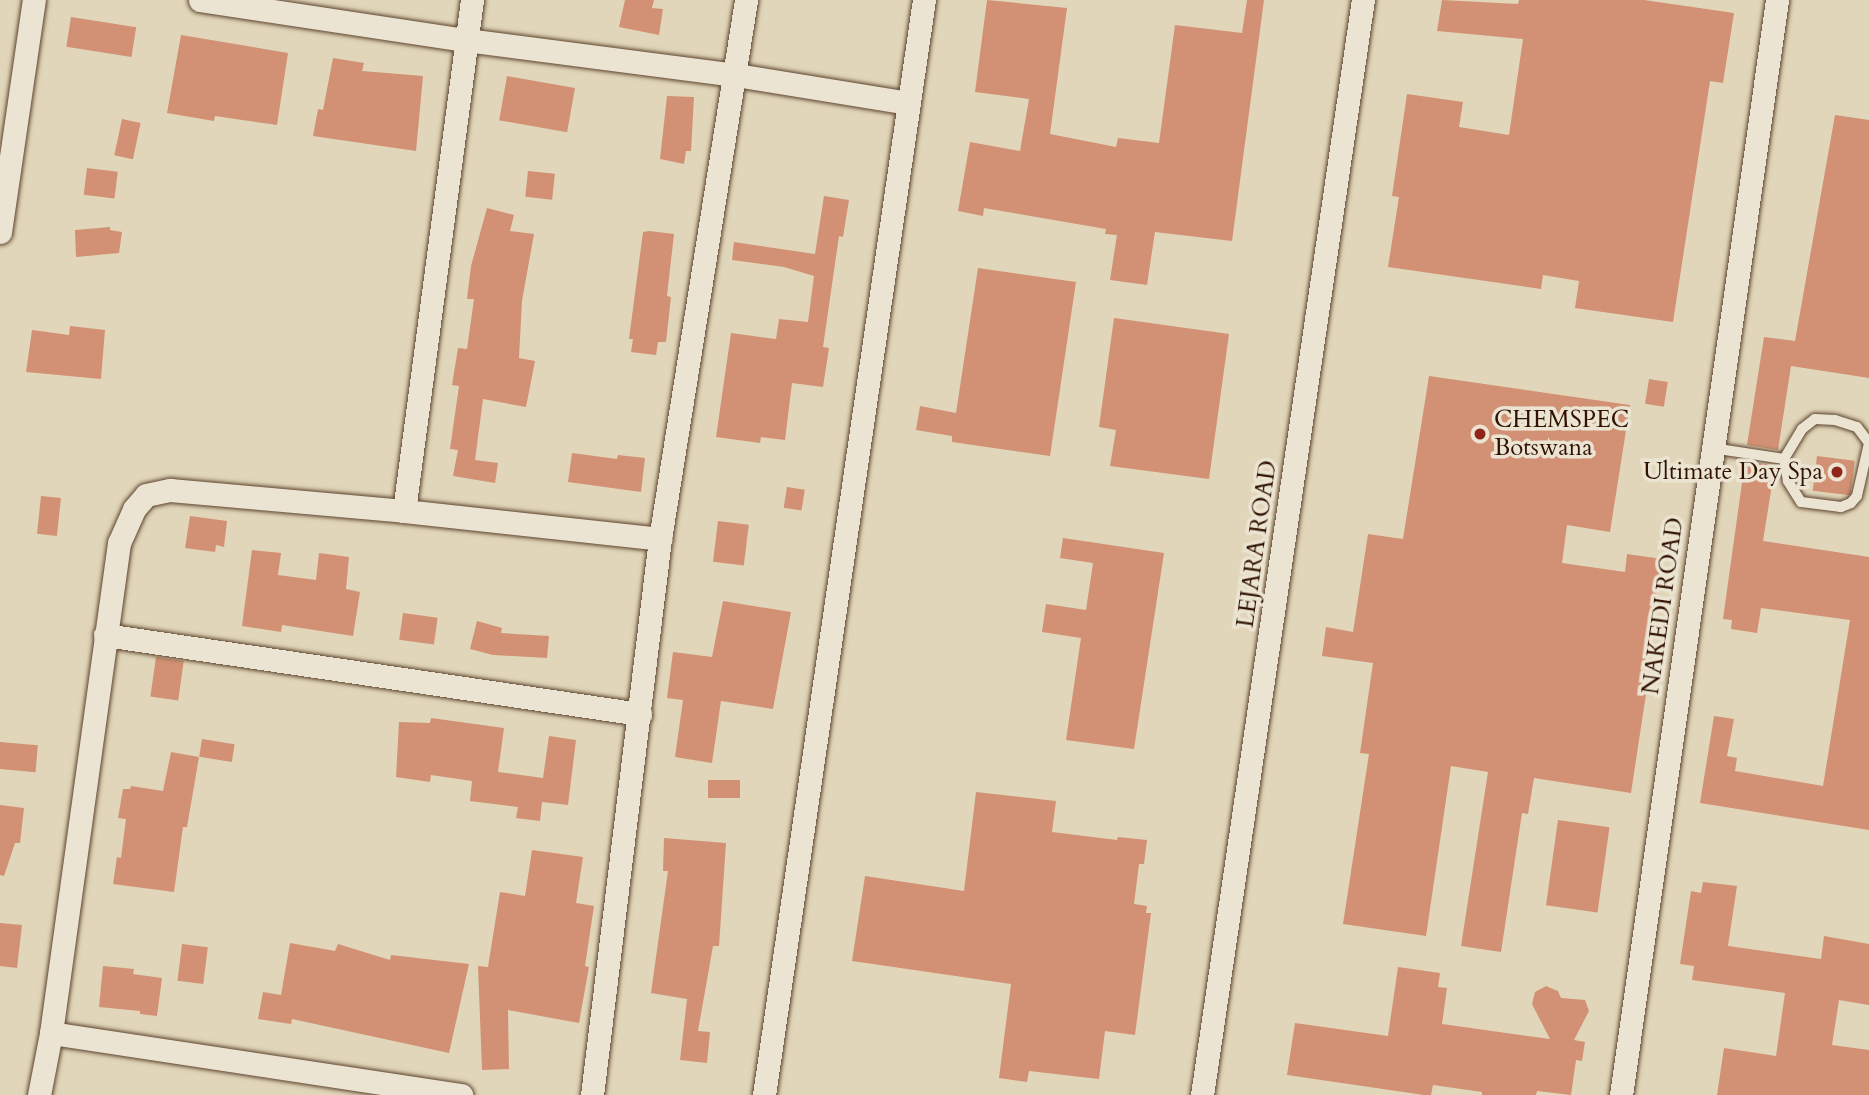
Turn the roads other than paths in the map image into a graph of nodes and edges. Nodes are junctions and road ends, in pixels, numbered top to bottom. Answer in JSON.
{"nodes":[{"id":1,"x":34,"y":0,"type":"edge"},
{"id":2,"x":200,"y":0,"type":"edge"},
{"id":3,"x":472,"y":0,"type":"edge"},
{"id":4,"x":746,"y":0,"type":"edge"},
{"id":5,"x":924,"y":0,"type":"edge"},
{"id":6,"x":1363,"y":0,"type":"edge"},
{"id":7,"x":1777,"y":0,"type":"edge"},
{"id":8,"x":466,"y":40,"type":"junction"},
{"id":9,"x":736,"y":75,"type":"junction"},
{"id":10,"x":909,"y":103,"type":"junction"},
{"id":11,"x":0,"y":232,"type":"edge"},
{"id":12,"x":1712,"y":449,"type":"junction"},
{"id":13,"x":1784,"y":459,"type":"junction"},
{"id":14,"x":404,"y":511,"type":"junction"},
{"id":15,"x":660,"y":539,"type":"junction"},
{"id":16,"x":105,"y":635,"type":"junction"},
{"id":17,"x":639,"y":714,"type":"junction"},
{"id":18,"x":51,"y":1032,"type":"junction"},
{"id":19,"x":452,"y":1094,"type":"edge"},
{"id":20,"x":39,"y":1095,"type":"edge"},
{"id":21,"x":592,"y":1095,"type":"edge"},
{"id":22,"x":764,"y":1095,"type":"edge"},
{"id":23,"x":1202,"y":1095,"type":"edge"},
{"id":24,"x":1621,"y":1095,"type":"edge"}],
"edges":[{"from":1,"to":11,"type":"street"},
{"from":2,"to":8,"type":"street"},
{"from":3,"to":8,"type":"street"},
{"from":4,"to":9,"type":"street"},
{"from":5,"to":10,"type":"street"},
{"from":6,"to":23,"type":"street","name":"LEJARA ROAD"},
{"from":7,"to":12,"type":"street","name":"NAKEDI ROAD"},
{"from":8,"to":9,"type":"street"},
{"from":8,"to":14,"type":"street"},
{"from":9,"to":10,"type":"street"},
{"from":9,"to":15,"type":"street"},
{"from":10,"to":22,"type":"street"},
{"from":12,"to":13,"type":"lane"},
{"from":12,"to":24,"type":"street","name":"NAKEDI ROAD"},
{"from":13,"to":13,"type":"lane"},
{"from":14,"to":15,"type":"street"},
{"from":14,"to":16,"type":"street"},
{"from":15,"to":17,"type":"street"},
{"from":16,"to":17,"type":"street"},
{"from":16,"to":18,"type":"street"},
{"from":17,"to":21,"type":"street"},
{"from":18,"to":19,"type":"street"},
{"from":18,"to":20,"type":"street"}]}
